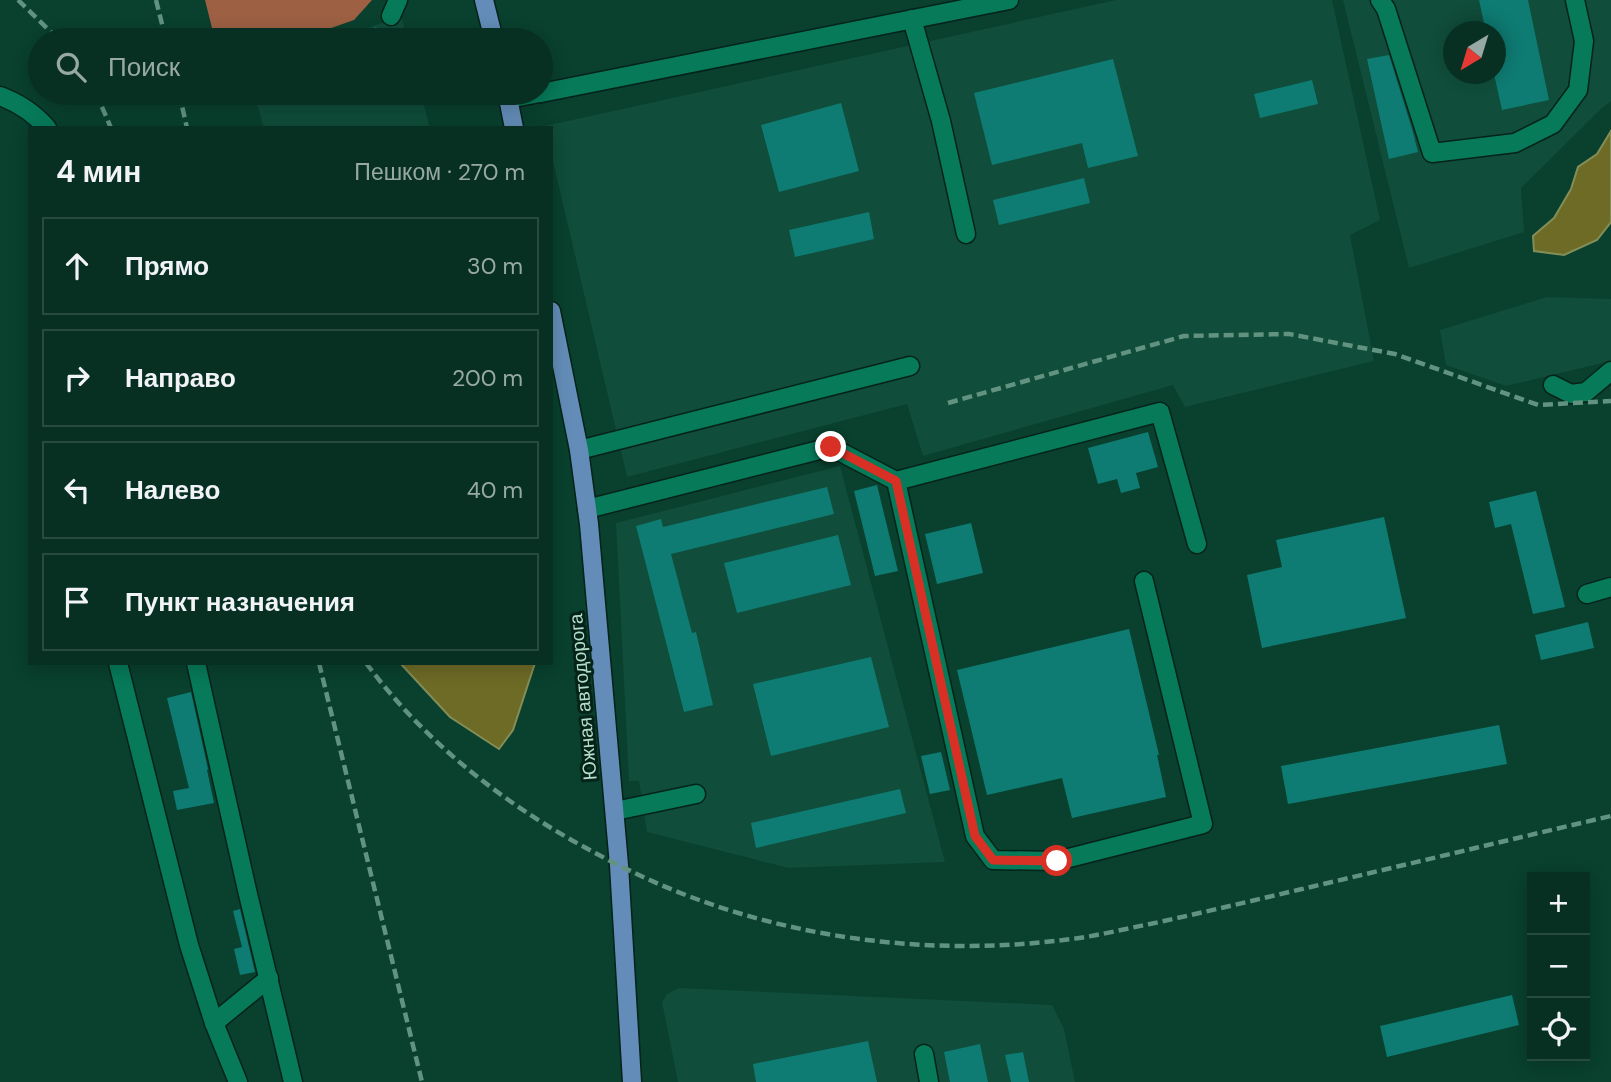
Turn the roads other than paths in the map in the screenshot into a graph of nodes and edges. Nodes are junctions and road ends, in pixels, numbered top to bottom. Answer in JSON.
{"nodes":[{"id":1,"x":484,"y":0,"type":"edge"},
{"id":2,"x":1009,"y":0,"type":"edge"},
{"id":3,"x":1380,"y":0,"type":"edge"},
{"id":4,"x":1575,"y":0,"type":"edge"},
{"id":5,"x":912,"y":19,"type":"junction"},
{"id":6,"x":491,"y":28,"type":"edge"},
{"id":7,"x":553,"y":90,"type":"edge"},
{"id":8,"x":0,"y":96,"type":"edge"},
{"id":9,"x":510,"y":105,"type":"edge"},
{"id":10,"x":45,"y":126,"type":"edge"},
{"id":11,"x":514,"y":126,"type":"edge"},
{"id":12,"x":966,"y":234,"type":"dead end"},
{"id":13,"x":553,"y":321,"type":"edge"},
{"id":14,"x":910,"y":366,"type":"dead end"},
{"id":15,"x":1611,"y":371,"type":"edge"},
{"id":16,"x":1553,"y":385,"type":"dead end"},
{"id":17,"x":579,"y":450,"type":"junction"},
{"id":18,"x":896,"y":481,"type":"junction"},
{"id":19,"x":587,"y":509,"type":"junction"},
{"id":20,"x":1196,"y":544,"type":"dead end"},
{"id":21,"x":1144,"y":581,"type":"dead end"},
{"id":22,"x":1611,"y":587,"type":"edge"},
{"id":23,"x":1587,"y":594,"type":"dead end"},
{"id":24,"x":118,"y":665,"type":"edge"},
{"id":25,"x":196,"y":665,"type":"edge"},
{"id":26,"x":696,"y":794,"type":"dead end"},
{"id":27,"x":615,"y":811,"type":"junction"},
{"id":28,"x":269,"y":978,"type":"junction"},
{"id":29,"x":214,"y":1023,"type":"junction"},
{"id":30,"x":924,"y":1054,"type":"dead end"},
{"id":31,"x":238,"y":1082,"type":"edge"},
{"id":32,"x":293,"y":1082,"type":"edge"},
{"id":33,"x":632,"y":1082,"type":"edge"},
{"id":34,"x":929,"y":1082,"type":"edge"}],
"edges":[{"from":1,"to":6,"type":"main road"},
{"from":2,"to":5,"type":"street"},
{"from":3,"to":4,"type":"street"},
{"from":5,"to":7,"type":"street"},
{"from":5,"to":12,"type":"street"},
{"from":8,"to":10,"type":"street"},
{"from":9,"to":11,"type":"main road"},
{"from":13,"to":17,"type":"main road","name":"Южная автодорога"},
{"from":14,"to":17,"type":"street"},
{"from":15,"to":16,"type":"street"},
{"from":17,"to":19,"type":"main road","name":"Южная автодорога"},
{"from":18,"to":19,"type":"street"},
{"from":18,"to":20,"type":"street"},
{"from":18,"to":21,"type":"street"},
{"from":19,"to":27,"type":"main road","name":"Южная автодорога"},
{"from":22,"to":23,"type":"street"},
{"from":24,"to":29,"type":"street"},
{"from":25,"to":28,"type":"street"},
{"from":26,"to":27,"type":"street"},
{"from":27,"to":33,"type":"main road","name":"Южная автодорога"},
{"from":28,"to":29,"type":"street"},
{"from":28,"to":32,"type":"street"},
{"from":29,"to":31,"type":"street"},
{"from":30,"to":34,"type":"street"}]}
